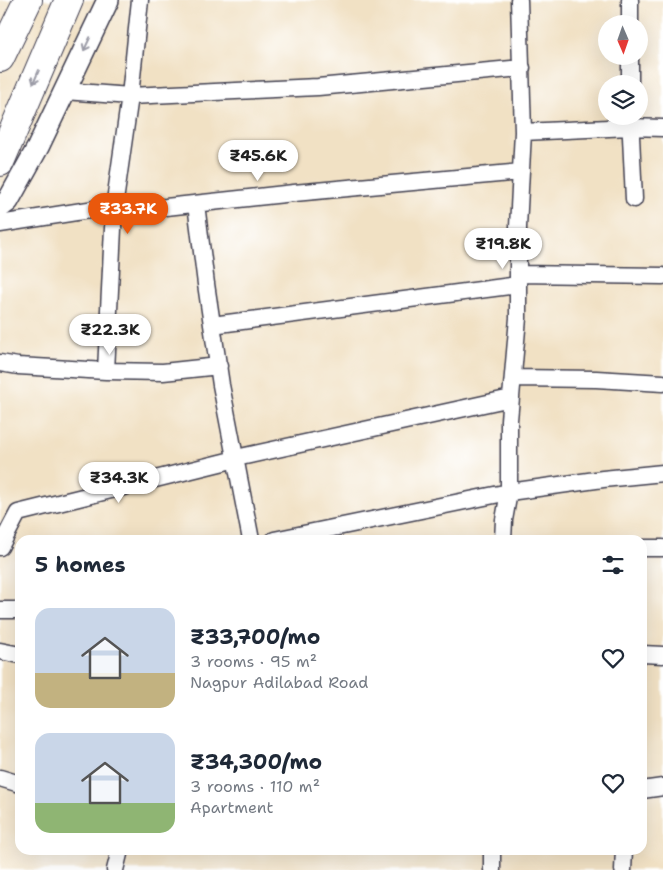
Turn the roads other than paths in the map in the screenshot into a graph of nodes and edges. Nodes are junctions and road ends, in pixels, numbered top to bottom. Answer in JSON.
{"nodes":[{"id":1,"x":28,"y":0,"type":"edge"},
{"id":2,"x":69,"y":0,"type":"edge"},
{"id":3,"x":108,"y":0,"type":"edge"},
{"id":4,"x":140,"y":0,"type":"edge"},
{"id":5,"x":519,"y":0,"type":"edge"},
{"id":6,"x":630,"y":0,"type":"edge"},
{"id":7,"x":630,"y":15,"type":"edge"},
{"id":8,"x":0,"y":58,"type":"edge"},
{"id":9,"x":522,"y":68,"type":"junction"},
{"id":10,"x":65,"y":91,"type":"junction"},
{"id":11,"x":130,"y":96,"type":"junction"},
{"id":12,"x":598,"y":124,"type":"edge"},
{"id":13,"x":630,"y":125,"type":"edge"},
{"id":14,"x":648,"y":125,"type":"edge"},
{"id":15,"x":663,"y":128,"type":"edge"},
{"id":16,"x":524,"y":132,"type":"junction"},
{"id":17,"x":0,"y":162,"type":"edge"},
{"id":18,"x":521,"y":172,"type":"junction"},
{"id":19,"x":634,"y":199,"type":"dead end"},
{"id":20,"x":196,"y":204,"type":"junction"},
{"id":21,"x":0,"y":207,"type":"edge"},
{"id":22,"x":114,"y":208,"type":"junction"},
{"id":23,"x":0,"y":224,"type":"edge"},
{"id":24,"x":663,"y":276,"type":"edge"},
{"id":25,"x":518,"y":279,"type":"junction"},
{"id":26,"x":212,"y":325,"type":"junction"},
{"id":27,"x":0,"y":362,"type":"edge"},
{"id":28,"x":219,"y":366,"type":"junction"},
{"id":29,"x":106,"y":371,"type":"junction"},
{"id":30,"x":513,"y":378,"type":"junction"},
{"id":31,"x":663,"y":383,"type":"edge"},
{"id":32,"x":511,"y":398,"type":"junction"},
{"id":33,"x":236,"y":459,"type":"junction"},
{"id":34,"x":663,"y":473,"type":"edge"},
{"id":35,"x":509,"y":492,"type":"junction"},
{"id":36,"x":250,"y":535,"type":"edge"},
{"id":37,"x":298,"y":535,"type":"edge"},
{"id":38,"x":503,"y":535,"type":"edge"},
{"id":39,"x":0,"y":547,"type":"edge"},
{"id":40,"x":647,"y":548,"type":"edge"},
{"id":41,"x":663,"y":548,"type":"edge"},
{"id":42,"x":0,"y":610,"type":"edge"},
{"id":43,"x":15,"y":610,"type":"edge"},
{"id":44,"x":0,"y":651,"type":"edge"},
{"id":45,"x":15,"y":654,"type":"edge"},
{"id":46,"x":647,"y":654,"type":"edge"},
{"id":47,"x":663,"y":655,"type":"edge"},
{"id":48,"x":0,"y":778,"type":"edge"},
{"id":49,"x":15,"y":782,"type":"edge"},
{"id":50,"x":663,"y":787,"type":"edge"},
{"id":51,"x":647,"y":789,"type":"edge"},
{"id":52,"x":119,"y":855,"type":"edge"},
{"id":53,"x":492,"y":855,"type":"edge"},
{"id":54,"x":624,"y":855,"type":"edge"},
{"id":55,"x":115,"y":870,"type":"edge"},
{"id":56,"x":492,"y":870,"type":"edge"},
{"id":57,"x":623,"y":870,"type":"edge"}],
"edges":[{"from":1,"to":8,"type":"highway"},
{"from":2,"to":17,"type":"highway","one_way":true},
{"from":3,"to":10,"type":"street","one_way":true},
{"from":4,"to":11,"type":"street"},
{"from":5,"to":9,"type":"street"},
{"from":6,"to":7,"type":"street"},
{"from":9,"to":11,"type":"street"},
{"from":9,"to":16,"type":"street"},
{"from":10,"to":11,"type":"street"},
{"from":10,"to":21,"type":"street"},
{"from":11,"to":22,"type":"street"},
{"from":12,"to":16,"type":"street"},
{"from":13,"to":19,"type":"street"},
{"from":14,"to":15,"type":"street"},
{"from":16,"to":18,"type":"street"},
{"from":18,"to":20,"type":"street"},
{"from":18,"to":25,"type":"street"},
{"from":20,"to":22,"type":"street"},
{"from":20,"to":26,"type":"street"},
{"from":22,"to":23,"type":"street"},
{"from":22,"to":29,"type":"street"},
{"from":24,"to":25,"type":"street"},
{"from":25,"to":26,"type":"street"},
{"from":25,"to":30,"type":"street"},
{"from":26,"to":28,"type":"street"},
{"from":27,"to":29,"type":"street"},
{"from":28,"to":29,"type":"street"},
{"from":28,"to":33,"type":"street"},
{"from":30,"to":31,"type":"street"},
{"from":30,"to":32,"type":"street"},
{"from":32,"to":33,"type":"street"},
{"from":32,"to":35,"type":"street"},
{"from":33,"to":36,"type":"street"},
{"from":33,"to":39,"type":"street"},
{"from":34,"to":35,"type":"street"},
{"from":35,"to":37,"type":"street"},
{"from":35,"to":38,"type":"street"},
{"from":40,"to":41,"type":"street"},
{"from":42,"to":43,"type":"street"},
{"from":44,"to":45,"type":"street"},
{"from":46,"to":47,"type":"street"},
{"from":48,"to":49,"type":"street"},
{"from":50,"to":51,"type":"street"},
{"from":52,"to":55,"type":"street"},
{"from":53,"to":56,"type":"street"},
{"from":54,"to":57,"type":"street"}]}
